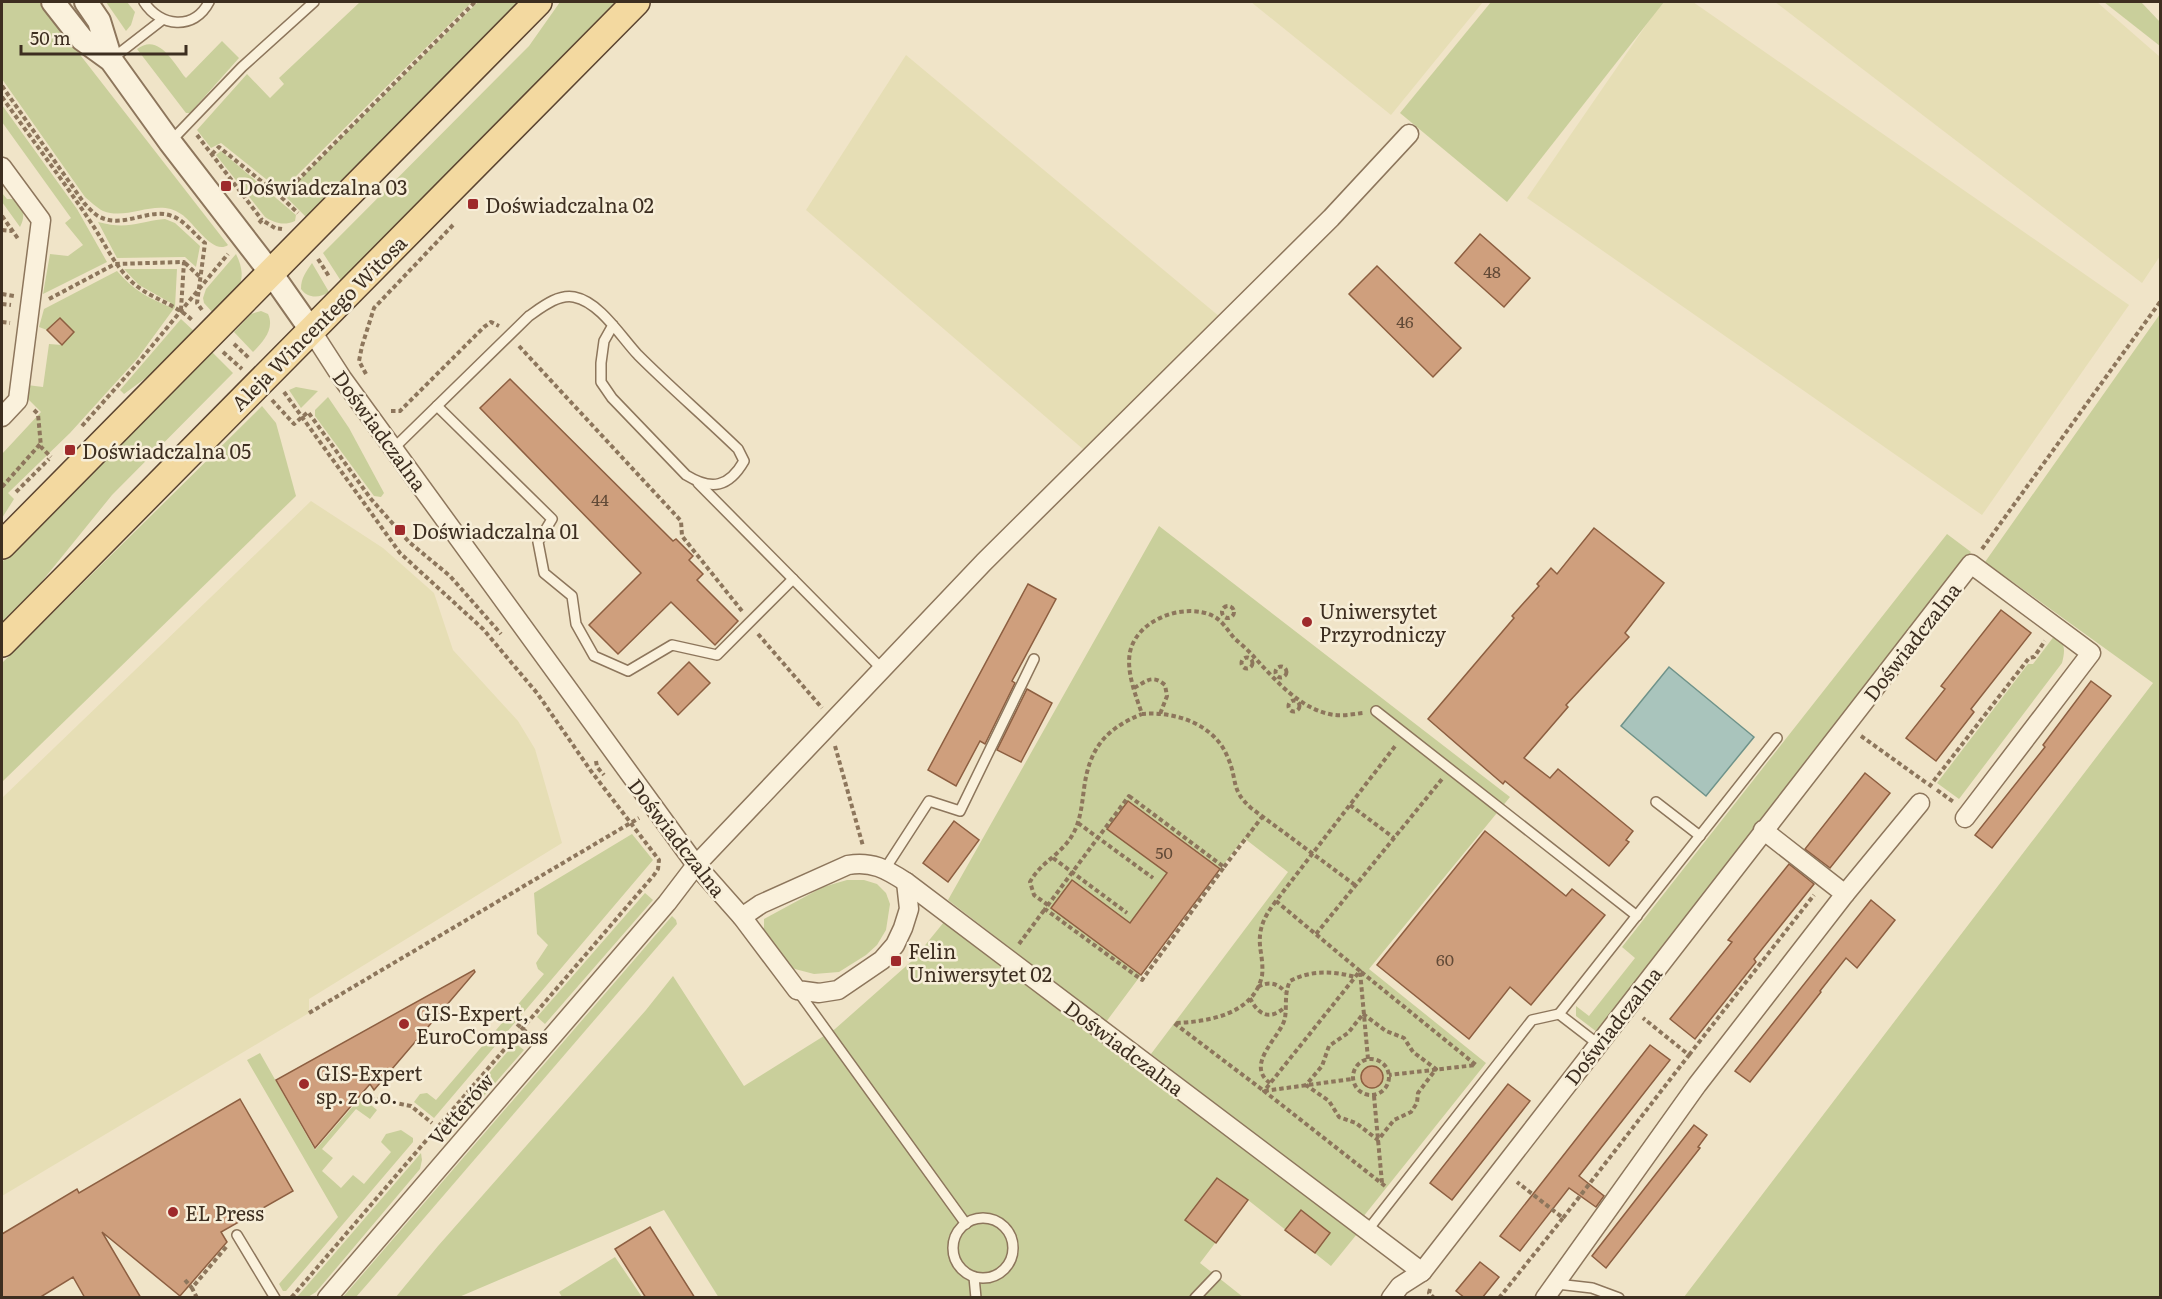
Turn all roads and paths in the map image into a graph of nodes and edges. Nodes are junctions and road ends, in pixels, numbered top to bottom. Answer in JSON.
{"nodes":[{"id":1,"x":53,"y":2,"type":"edge"},
{"id":2,"x":86,"y":2,"type":"edge"},
{"id":3,"x":144,"y":2,"type":"edge"},
{"id":4,"x":208,"y":2,"type":"edge"},
{"id":5,"x":315,"y":2,"type":"edge"},
{"id":6,"x":475,"y":2,"type":"edge"},
{"id":7,"x":538,"y":2,"type":"edge"},
{"id":8,"x":636,"y":2,"type":"edge"},
{"id":9,"x":162,"y":20,"type":"junction"},
{"id":10,"x":111,"y":60,"type":"junction"},
{"id":11,"x":2,"y":86,"type":"edge"},
{"id":12,"x":2,"y":97,"type":"edge"},
{"id":13,"x":1409,"y":134,"type":"dead end"},
{"id":14,"x":170,"y":142,"type":"junction"},
{"id":15,"x":212,"y":154,"type":"dead end"},
{"id":16,"x":2,"y":167,"type":"edge"},
{"id":17,"x":280,"y":197,"type":"junction"},
{"id":18,"x":298,"y":214,"type":"dead end"},
{"id":19,"x":455,"y":223,"type":"dead end"},
{"id":20,"x":2,"y":230,"type":"edge"},
{"id":21,"x":12,"y":231,"type":"dead end"},
{"id":22,"x":226,"y":256,"type":"dead end"},
{"id":23,"x":318,"y":258,"type":"dead end"},
{"id":24,"x":184,"y":262,"type":"junction"},
{"id":25,"x":116,"y":264,"type":"junction"},
{"id":26,"x":271,"y":273,"type":"junction"},
{"id":27,"x":201,"y":278,"type":"junction"},
{"id":28,"x":205,"y":282,"type":"junction"},
{"id":29,"x":335,"y":287,"type":"dead end"},
{"id":30,"x":199,"y":289,"type":"junction"},
{"id":31,"x":2160,"y":302,"type":"edge"},
{"id":32,"x":31,"y":308,"type":"junction"},
{"id":33,"x":181,"y":310,"type":"junction"},
{"id":34,"x":613,"y":325,"type":"junction"},
{"id":35,"x":217,"y":327,"type":"junction"},
{"id":36,"x":310,"y":330,"type":"junction"},
{"id":37,"x":509,"y":335,"type":"junction"},
{"id":38,"x":266,"y":374,"type":"junction"},
{"id":39,"x":370,"y":381,"type":"dead end"},
{"id":40,"x":437,"y":406,"type":"junction"},
{"id":41,"x":387,"y":411,"type":"dead end"},
{"id":42,"x":308,"y":412,"type":"dead end"},
{"id":43,"x":2,"y":417,"type":"edge"},
{"id":44,"x":76,"y":433,"type":"dead end"},
{"id":45,"x":394,"y":448,"type":"junction"},
{"id":46,"x":59,"y":450,"type":"dead end"},
{"id":47,"x":51,"y":457,"type":"junction"},
{"id":48,"x":697,"y":482,"type":"junction"},
{"id":49,"x":2,"y":487,"type":"edge"},
{"id":50,"x":16,"y":492,"type":"dead end"},
{"id":51,"x":2,"y":545,"type":"edge"},
{"id":52,"x":1971,"y":564,"type":"junction"},
{"id":53,"x":793,"y":579,"type":"junction"},
{"id":54,"x":1224,"y":617,"type":"dead end"},
{"id":55,"x":749,"y":622,"type":"junction"},
{"id":56,"x":1221,"y":622,"type":"junction"},
{"id":57,"x":2056,"y":627,"type":"junction"},
{"id":58,"x":503,"y":636,"type":"dead end"},
{"id":59,"x":2,"y":643,"type":"edge"},
{"id":60,"x":1034,"y":659,"type":"dead end"},
{"id":61,"x":882,"y":669,"type":"junction"},
{"id":62,"x":1134,"y":687,"type":"junction"},
{"id":63,"x":1376,"y":711,"type":"joint"},
{"id":64,"x":1142,"y":714,"type":"junction"},
{"id":65,"x":1160,"y":714,"type":"junction"},
{"id":66,"x":828,"y":725,"type":"junction"},
{"id":67,"x":1852,"y":731,"type":"dead end"},
{"id":68,"x":1405,"y":734,"type":"junction"},
{"id":69,"x":1777,"y":738,"type":"dead end"},
{"id":70,"x":596,"y":753,"type":"dead end"},
{"id":71,"x":1450,"y":769,"type":"junction"},
{"id":72,"x":608,"y":781,"type":"dead end"},
{"id":73,"x":1930,"y":785,"type":"junction"},
{"id":74,"x":1656,"y":802,"type":"dead end"},
{"id":75,"x":1920,"y":803,"type":"joint"},
{"id":76,"x":1350,"y":806,"type":"junction"},
{"id":77,"x":656,"y":809,"type":"junction"},
{"id":78,"x":633,"y":810,"type":"dead end"},
{"id":79,"x":1960,"y":811,"type":"joint"},
{"id":80,"x":1262,"y":816,"type":"junction"},
{"id":81,"x":639,"y":818,"type":"junction"},
{"id":82,"x":630,"y":822,"type":"junction"},
{"id":83,"x":1078,"y":823,"type":"junction"},
{"id":84,"x":646,"y":826,"type":"dead end"},
{"id":85,"x":1763,"y":830,"type":"junction"},
{"id":86,"x":1700,"y":836,"type":"junction"},
{"id":87,"x":1098,"y":838,"type":"junction"},
{"id":88,"x":1394,"y":838,"type":"junction"},
{"id":89,"x":1313,"y":854,"type":"junction"},
{"id":90,"x":1053,"y":858,"type":"junction"},
{"id":91,"x":696,"y":865,"type":"junction"},
{"id":92,"x":877,"y":866,"type":"junction"},
{"id":93,"x":1224,"y":867,"type":"junction"},
{"id":94,"x":1072,"y":873,"type":"junction"},
{"id":95,"x":1153,"y":878,"type":"dead end"},
{"id":96,"x":1826,"y":879,"type":"junction"},
{"id":97,"x":906,"y":882,"type":"junction"},
{"id":98,"x":1355,"y":885,"type":"junction"},
{"id":99,"x":1845,"y":894,"type":"junction"},
{"id":100,"x":1276,"y":902,"type":"junction"},
{"id":101,"x":1047,"y":907,"type":"junction"},
{"id":102,"x":1127,"y":913,"type":"dead end"},
{"id":103,"x":1637,"y":916,"type":"junction"},
{"id":104,"x":742,"y":917,"type":"junction"},
{"id":105,"x":1316,"y":934,"type":"junction"},
{"id":106,"x":1014,"y":951,"type":"dead end"},
{"id":107,"x":1360,"y":970,"type":"junction"},
{"id":108,"x":1355,"y":977,"type":"junction"},
{"id":109,"x":1257,"y":988,"type":"junction"},
{"id":110,"x":797,"y":990,"type":"junction"},
{"id":111,"x":1286,"y":993,"type":"junction"},
{"id":112,"x":1250,"y":998,"type":"junction"},
{"id":113,"x":1285,"y":1007,"type":"junction"},
{"id":114,"x":309,"y":1013,"type":"dead end"},
{"id":115,"x":1363,"y":1014,"type":"junction"},
{"id":116,"x":1559,"y":1014,"type":"junction"},
{"id":117,"x":1637,"y":1014,"type":"dead end"},
{"id":118,"x":518,"y":1024,"type":"dead end"},
{"id":119,"x":522,"y":1028,"type":"junction"},
{"id":120,"x":531,"y":1035,"type":"dead end"},
{"id":121,"x":1598,"y":1044,"type":"junction"},
{"id":122,"x":1689,"y":1054,"type":"junction"},
{"id":123,"x":1368,"y":1059,"type":"junction"},
{"id":124,"x":1436,"y":1070,"type":"junction"},
{"id":125,"x":1389,"y":1075,"type":"junction"},
{"id":126,"x":1352,"y":1079,"type":"junction"},
{"id":127,"x":1270,"y":1083,"type":"junction"},
{"id":128,"x":1306,"y":1085,"type":"junction"},
{"id":129,"x":1264,"y":1091,"type":"junction"},
{"id":130,"x":1374,"y":1095,"type":"junction"},
{"id":131,"x":370,"y":1098,"type":"dead end"},
{"id":132,"x":432,"y":1123,"type":"dead end"},
{"id":133,"x":1378,"y":1140,"type":"junction"},
{"id":134,"x":1511,"y":1178,"type":"dead end"},
{"id":135,"x":1382,"y":1183,"type":"junction"},
{"id":136,"x":1396,"y":1193,"type":"junction"},
{"id":137,"x":1563,"y":1218,"type":"junction"},
{"id":138,"x":966,"y":1224,"type":"junction"},
{"id":139,"x":1367,"y":1231,"type":"junction"},
{"id":140,"x":234,"y":1237,"type":"joint"},
{"id":141,"x":1216,"y":1276,"type":"dead end"},
{"id":142,"x":974,"y":1277,"type":"junction"},
{"id":143,"x":1426,"y":1278,"type":"junction"},
{"id":144,"x":185,"y":1280,"type":"dead end"},
{"id":145,"x":192,"y":1288,"type":"junction"},
{"id":146,"x":1551,"y":1291,"type":"edge"},
{"id":147,"x":1401,"y":1294,"type":"edge"},
{"id":148,"x":197,"y":1298,"type":"edge"},
{"id":149,"x":275,"y":1298,"type":"edge"},
{"id":150,"x":291,"y":1298,"type":"edge"},
{"id":151,"x":327,"y":1298,"type":"edge"},
{"id":152,"x":976,"y":1298,"type":"edge"},
{"id":153,"x":1195,"y":1298,"type":"edge"},
{"id":154,"x":1434,"y":1298,"type":"edge"},
{"id":155,"x":1499,"y":1298,"type":"edge"},
{"id":156,"x":1619,"y":1298,"type":"edge"}],
"edges":[{"from":1,"to":10,"type":"street","name":"Doświadczalna"},
{"from":2,"to":10,"type":"street","name":"Doświadczalna"},
{"from":3,"to":9,"type":"lane"},
{"from":4,"to":9,"type":"lane"},
{"from":5,"to":14,"type":"lane"},
{"from":6,"to":17,"type":"path"},
{"from":7,"to":26,"type":"main road"},
{"from":8,"to":36,"type":"main road","name":"Aleja Wincentego Witosa"},
{"from":9,"to":10,"type":"lane"},
{"from":10,"to":14,"type":"street","name":"Doświadczalna"},
{"from":11,"to":27,"type":"path"},
{"from":12,"to":25,"type":"path"},
{"from":13,"to":61,"type":"street","name":"Vetterów"},
{"from":14,"to":26,"type":"street","name":"Doświadczalna"},
{"from":15,"to":17,"type":"path"},
{"from":16,"to":32,"type":"street"},
{"from":17,"to":18,"type":"path"},
{"from":19,"to":39,"type":"path"},
{"from":20,"to":21,"type":"path"},
{"from":22,"to":28,"type":"path"},
{"from":23,"to":29,"type":"path"},
{"from":24,"to":25,"type":"path"},
{"from":24,"to":27,"type":"path"},
{"from":24,"to":33,"type":"path"},
{"from":25,"to":32,"type":"path"},
{"from":25,"to":33,"type":"path"},
{"from":26,"to":35,"type":"main road"},
{"from":26,"to":36,"type":"street","name":"Doświadczalna"},
{"from":27,"to":28,"type":"path"},
{"from":27,"to":30,"type":"path"},
{"from":28,"to":30,"type":"path"},
{"from":30,"to":33,"type":"path"},
{"from":30,"to":35,"type":"path"},
{"from":31,"to":52,"type":"path"},
{"from":32,"to":43,"type":"street"},
{"from":33,"to":44,"type":"path"},
{"from":34,"to":37,"type":"lane"},
{"from":34,"to":48,"type":"lane"},
{"from":34,"to":48,"type":"lane"},
{"from":35,"to":38,"type":"path"},
{"from":35,"to":51,"type":"main road"},
{"from":36,"to":38,"type":"main road","name":"Aleja Wincentego Witosa"},
{"from":36,"to":45,"type":"street","name":"Doświadczalna"},
{"from":37,"to":40,"type":"lane"},
{"from":37,"to":41,"type":"path"},
{"from":37,"to":55,"type":"path"},
{"from":38,"to":59,"type":"main road","name":"Aleja Wincentego Witosa"},
{"from":38,"to":82,"type":"path"},
{"from":40,"to":45,"type":"lane"},
{"from":40,"to":55,"type":"lane"},
{"from":42,"to":58,"type":"path"},
{"from":45,"to":77,"type":"street","name":"Doświadczalna"},
{"from":46,"to":47,"type":"path"},
{"from":47,"to":49,"type":"path"},
{"from":47,"to":50,"type":"path"},
{"from":48,"to":53,"type":"lane"},
{"from":52,"to":57,"type":"street"},
{"from":52,"to":85,"type":"street","name":"Doświadczalna"},
{"from":53,"to":55,"type":"lane"},
{"from":53,"to":61,"type":"lane"},
{"from":54,"to":56,"type":"path"},
{"from":55,"to":66,"type":"path"},
{"from":56,"to":62,"type":"path"},
{"from":56,"to":63,"type":"path"},
{"from":57,"to":73,"type":"path"},
{"from":57,"to":79,"type":"street"},
{"from":60,"to":92,"type":"lane"},
{"from":61,"to":66,"type":"street","name":"Vetterów"},
{"from":62,"to":64,"type":"path"},
{"from":62,"to":65,"type":"path"},
{"from":63,"to":68,"type":"lane"},
{"from":64,"to":65,"type":"path"},
{"from":64,"to":83,"type":"path"},
{"from":65,"to":80,"type":"path"},
{"from":66,"to":91,"type":"street","name":"Vetterów"},
{"from":66,"to":92,"type":"path"},
{"from":67,"to":73,"type":"path"},
{"from":68,"to":71,"type":"lane"},
{"from":68,"to":76,"type":"path"},
{"from":69,"to":86,"type":"lane"},
{"from":70,"to":72,"type":"path"},
{"from":71,"to":88,"type":"path"},
{"from":71,"to":103,"type":"lane"},
{"from":73,"to":75,"type":"path"},
{"from":73,"to":79,"type":"path"},
{"from":74,"to":86,"type":"lane"},
{"from":75,"to":99,"type":"street"},
{"from":76,"to":88,"type":"path"},
{"from":76,"to":89,"type":"path"},
{"from":77,"to":81,"type":"path"},
{"from":77,"to":91,"type":"street","name":"Doświadczalna"},
{"from":78,"to":81,"type":"path"},
{"from":80,"to":89,"type":"path"},
{"from":80,"to":93,"type":"path"},
{"from":81,"to":82,"type":"path"},
{"from":81,"to":84,"type":"path"},
{"from":82,"to":114,"type":"path"},
{"from":82,"to":119,"type":"path"},
{"from":83,"to":87,"type":"path"},
{"from":83,"to":90,"type":"path"},
{"from":85,"to":96,"type":"street"},
{"from":85,"to":121,"type":"street","name":"Doświadczalna"},
{"from":86,"to":103,"type":"lane"},
{"from":87,"to":93,"type":"path"},
{"from":87,"to":94,"type":"path"},
{"from":87,"to":95,"type":"path"},
{"from":88,"to":98,"type":"path"},
{"from":89,"to":98,"type":"path"},
{"from":89,"to":100,"type":"path"},
{"from":90,"to":94,"type":"path"},
{"from":90,"to":101,"type":"path"},
{"from":91,"to":104,"type":"street","name":"Doświadczalna"},
{"from":91,"to":151,"type":"street","name":"Vetterów"},
{"from":92,"to":97,"type":"street","name":"Doświadczalna"},
{"from":92,"to":104,"type":"street"},
{"from":93,"to":101,"type":"path"},
{"from":94,"to":101,"type":"path"},
{"from":94,"to":102,"type":"path"},
{"from":96,"to":99,"type":"street"},
{"from":96,"to":122,"type":"path"},
{"from":97,"to":110,"type":"street"},
{"from":97,"to":139,"type":"street","name":"Doświadczalna"},
{"from":98,"to":105,"type":"path"},
{"from":99,"to":146,"type":"street"},
{"from":100,"to":105,"type":"path"},
{"from":100,"to":109,"type":"path"},
{"from":101,"to":106,"type":"path"},
{"from":103,"to":116,"type":"lane"},
{"from":104,"to":110,"type":"street","name":"Doświadczalna"},
{"from":105,"to":107,"type":"path"},
{"from":107,"to":108,"type":"path"},
{"from":107,"to":115,"type":"path"},
{"from":107,"to":124,"type":"path"},
{"from":108,"to":111,"type":"path"},
{"from":108,"to":127,"type":"path"},
{"from":109,"to":111,"type":"path"},
{"from":109,"to":112,"type":"path"},
{"from":110,"to":138,"type":"lane"},
{"from":111,"to":113,"type":"path"},
{"from":112,"to":113,"type":"path"},
{"from":112,"to":129,"type":"path"},
{"from":113,"to":127,"type":"path"},
{"from":115,"to":123,"type":"path"},
{"from":115,"to":124,"type":"path"},
{"from":115,"to":128,"type":"path"},
{"from":116,"to":121,"type":"lane"},
{"from":116,"to":136,"type":"lane"},
{"from":117,"to":122,"type":"path"},
{"from":118,"to":119,"type":"path"},
{"from":119,"to":120,"type":"path"},
{"from":119,"to":150,"type":"path"},
{"from":121,"to":143,"type":"street","name":"Doświadczalna"},
{"from":122,"to":137,"type":"path"},
{"from":123,"to":125,"type":"path"},
{"from":123,"to":126,"type":"path"},
{"from":124,"to":125,"type":"path"},
{"from":124,"to":133,"type":"path"},
{"from":125,"to":130,"type":"path"},
{"from":126,"to":128,"type":"path"},
{"from":126,"to":130,"type":"path"},
{"from":127,"to":129,"type":"path"},
{"from":128,"to":129,"type":"path"},
{"from":128,"to":133,"type":"path"},
{"from":129,"to":135,"type":"path"},
{"from":130,"to":133,"type":"path"},
{"from":131,"to":132,"type":"path"},
{"from":133,"to":135,"type":"path"},
{"from":134,"to":137,"type":"path"},
{"from":135,"to":136,"type":"path"},
{"from":136,"to":139,"type":"lane"},
{"from":137,"to":155,"type":"path"},
{"from":138,"to":142,"type":"lane"},
{"from":138,"to":142,"type":"lane"},
{"from":139,"to":143,"type":"street","name":"Doświadczalna"},
{"from":140,"to":145,"type":"path"},
{"from":140,"to":149,"type":"lane"},
{"from":141,"to":153,"type":"lane"},
{"from":142,"to":152,"type":"lane"},
{"from":143,"to":147,"type":"street"},
{"from":143,"to":154,"type":"path"},
{"from":144,"to":145,"type":"path"},
{"from":145,"to":148,"type":"path"},
{"from":146,"to":156,"type":"lane"}]}
